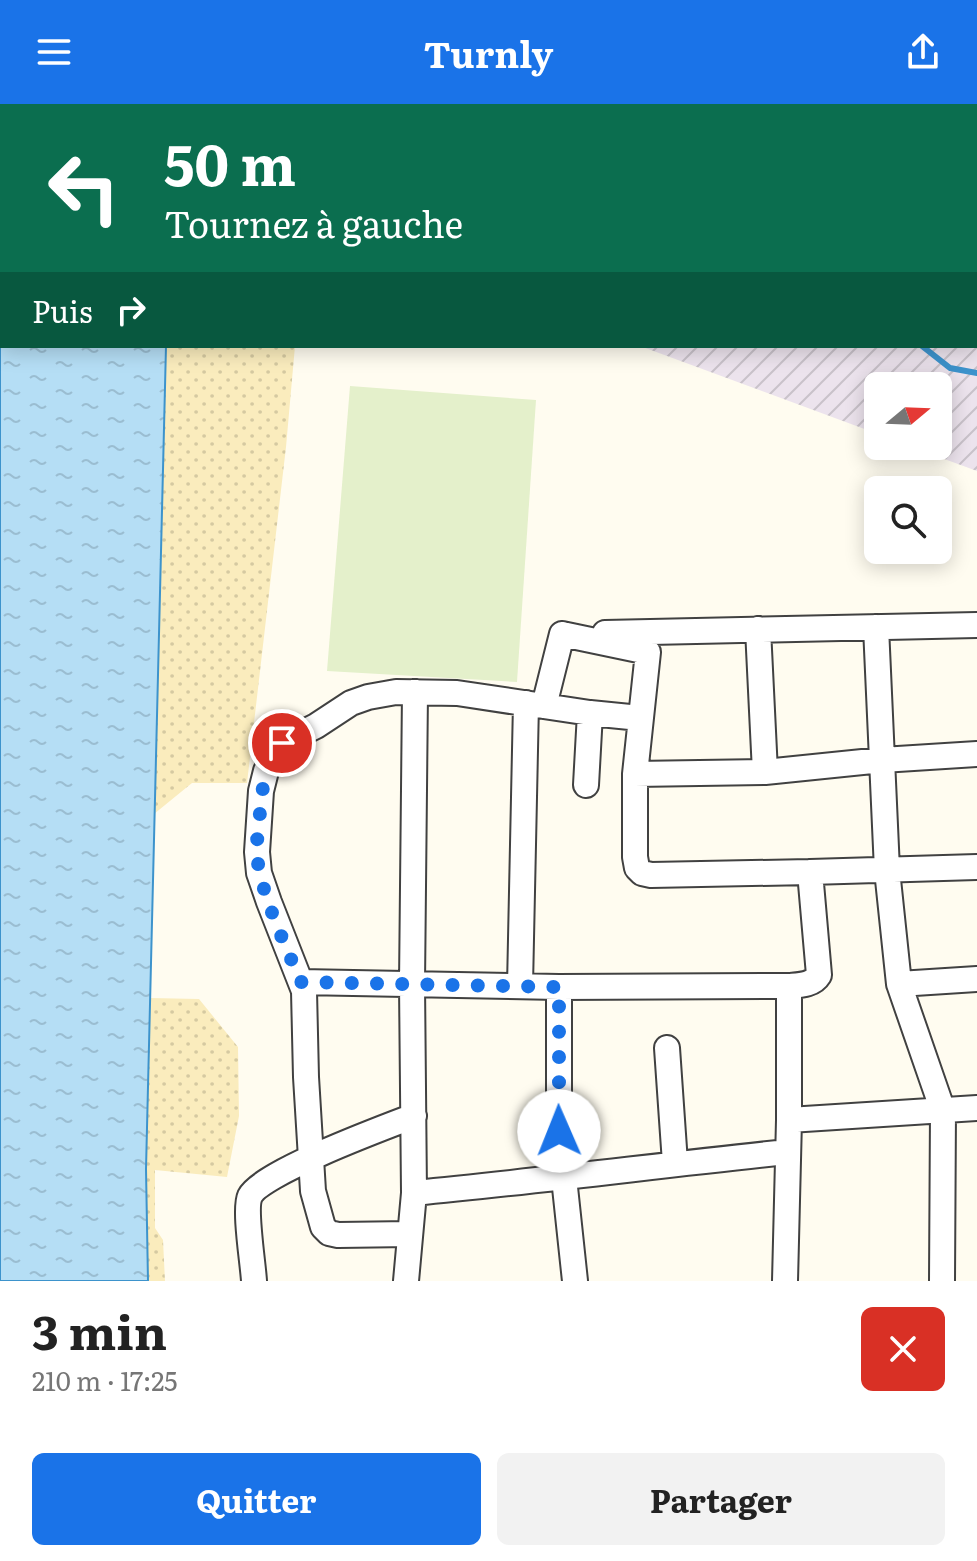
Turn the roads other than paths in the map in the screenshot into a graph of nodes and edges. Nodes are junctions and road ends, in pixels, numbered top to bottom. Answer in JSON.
{"nodes":[{"id":1,"x":977,"y":625,"type":"edge"},
{"id":2,"x":876,"y":627,"type":"junction"},
{"id":3,"x":758,"y":629,"type":"junction"},
{"id":4,"x":562,"y":634,"type":"junction"},
{"id":5,"x":415,"y":692,"type":"junction"},
{"id":6,"x":535,"y":704,"type":"junction"},
{"id":7,"x":590,"y":713,"type":"junction"},
{"id":8,"x":640,"y":718,"type":"junction"},
{"id":9,"x":977,"y":754,"type":"edge"},
{"id":10,"x":882,"y":760,"type":"junction"},
{"id":11,"x":765,"y":772,"type":"junction"},
{"id":12,"x":635,"y":774,"type":"junction"},
{"id":13,"x":586,"y":785,"type":"dead end"},
{"id":14,"x":977,"y":867,"type":"edge"},
{"id":15,"x":887,"y":870,"type":"junction"},
{"id":16,"x":810,"y":872,"type":"junction"},
{"id":17,"x":977,"y":979,"type":"edge"},
{"id":18,"x":301,"y":982,"type":"junction"},
{"id":19,"x":412,"y":984,"type":"junction"},
{"id":20,"x":899,"y":984,"type":"junction"},
{"id":21,"x":520,"y":986,"type":"junction"},
{"id":22,"x":789,"y":986,"type":"junction"},
{"id":23,"x":559,"y":987,"type":"junction"},
{"id":24,"x":667,"y":1048,"type":"dead end"},
{"id":25,"x":977,"y":1108,"type":"edge"},
{"id":26,"x":943,"y":1111,"type":"junction"},
{"id":27,"x":414,"y":1116,"type":"junction"},
{"id":28,"x":789,"y":1120,"type":"junction"},
{"id":29,"x":787,"y":1152,"type":"junction"},
{"id":30,"x":310,"y":1158,"type":"junction"},
{"id":31,"x":675,"y":1163,"type":"junction"},
{"id":32,"x":564,"y":1178,"type":"junction"},
{"id":33,"x":414,"y":1193,"type":"junction"},
{"id":34,"x":410,"y":1234,"type":"junction"},
{"id":35,"x":254,"y":1281,"type":"edge"},
{"id":36,"x":406,"y":1281,"type":"edge"},
{"id":37,"x":575,"y":1281,"type":"edge"},
{"id":38,"x":785,"y":1281,"type":"edge"},
{"id":39,"x":942,"y":1281,"type":"edge"}],
"edges":[{"from":1,"to":2,"type":"street"},
{"from":2,"to":3,"type":"street"},
{"from":2,"to":10,"type":"street"},
{"from":3,"to":4,"type":"street"},
{"from":3,"to":11,"type":"street"},
{"from":4,"to":6,"type":"street"},
{"from":4,"to":8,"type":"street"},
{"from":5,"to":6,"type":"street"},
{"from":5,"to":18,"type":"street"},
{"from":5,"to":19,"type":"street"},
{"from":6,"to":7,"type":"street"},
{"from":6,"to":21,"type":"street"},
{"from":7,"to":8,"type":"street"},
{"from":7,"to":13,"type":"street"},
{"from":8,"to":12,"type":"street"},
{"from":9,"to":10,"type":"street"},
{"from":10,"to":11,"type":"street"},
{"from":10,"to":15,"type":"street"},
{"from":11,"to":12,"type":"street"},
{"from":12,"to":16,"type":"street"},
{"from":14,"to":15,"type":"street"},
{"from":15,"to":16,"type":"street"},
{"from":15,"to":20,"type":"street"},
{"from":16,"to":22,"type":"street"},
{"from":17,"to":20,"type":"street"},
{"from":18,"to":19,"type":"street"},
{"from":18,"to":30,"type":"street"},
{"from":19,"to":21,"type":"street"},
{"from":19,"to":27,"type":"street"},
{"from":20,"to":26,"type":"street"},
{"from":21,"to":23,"type":"street"},
{"from":22,"to":23,"type":"street"},
{"from":22,"to":28,"type":"street"},
{"from":23,"to":32,"type":"street"},
{"from":24,"to":31,"type":"street"},
{"from":25,"to":26,"type":"street"},
{"from":26,"to":28,"type":"street"},
{"from":26,"to":39,"type":"street"},
{"from":27,"to":30,"type":"street"},
{"from":27,"to":33,"type":"street"},
{"from":28,"to":29,"type":"street"},
{"from":29,"to":31,"type":"street"},
{"from":29,"to":38,"type":"street"},
{"from":30,"to":34,"type":"street"},
{"from":30,"to":35,"type":"street"},
{"from":31,"to":32,"type":"street"},
{"from":32,"to":33,"type":"street"},
{"from":32,"to":37,"type":"street"},
{"from":33,"to":34,"type":"street"},
{"from":34,"to":36,"type":"street"}]}
